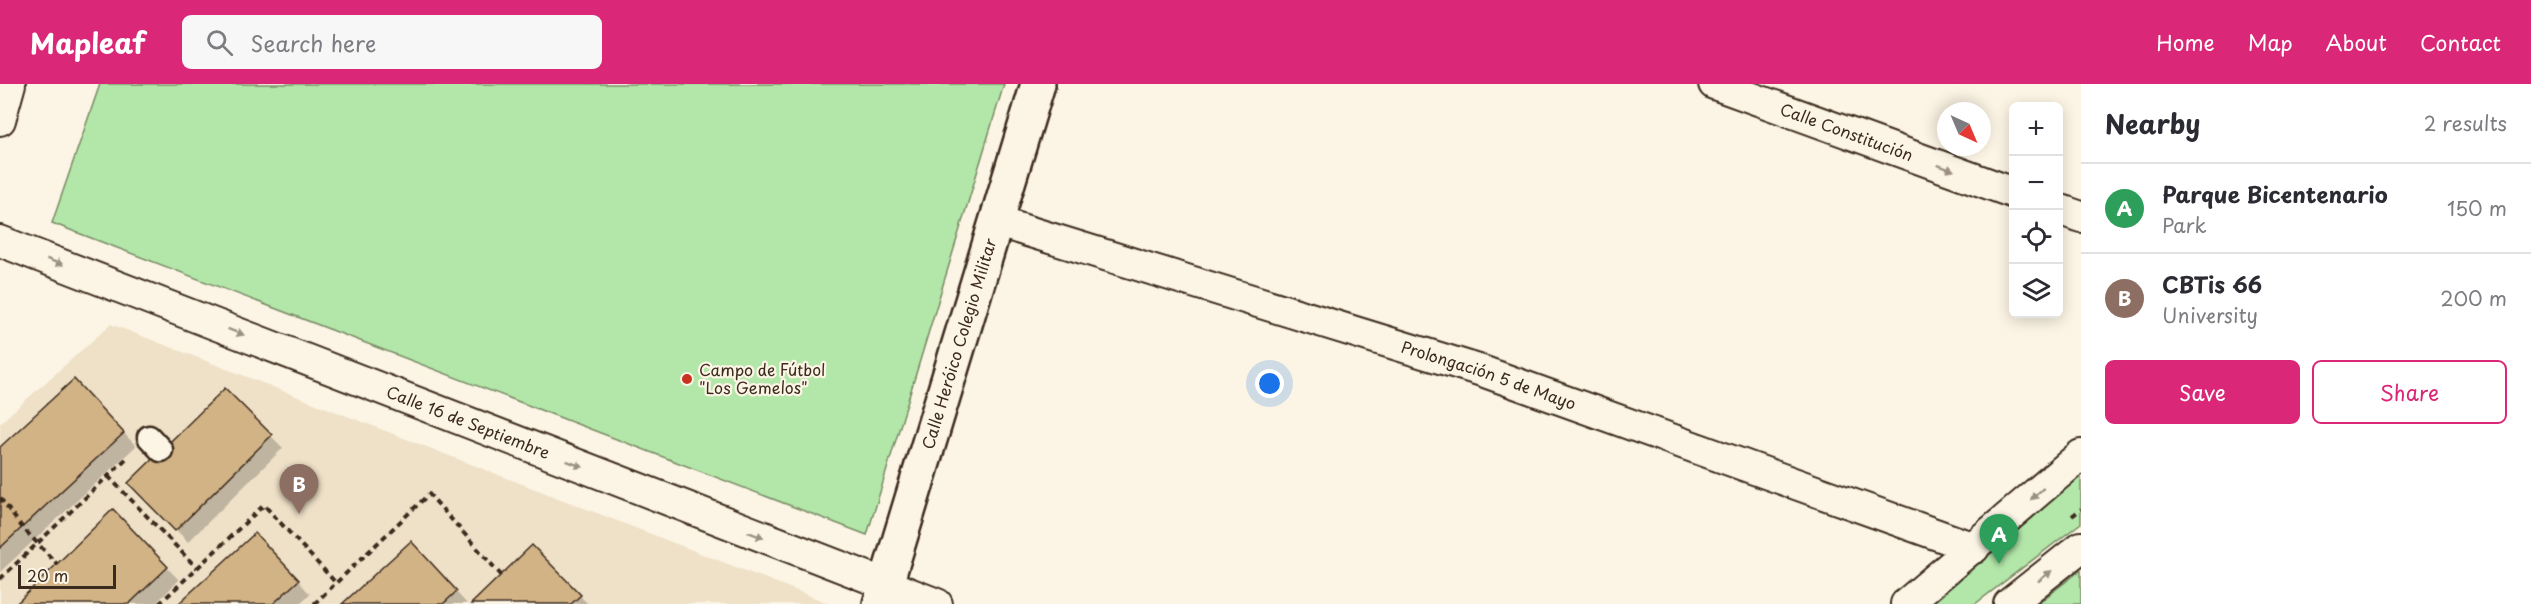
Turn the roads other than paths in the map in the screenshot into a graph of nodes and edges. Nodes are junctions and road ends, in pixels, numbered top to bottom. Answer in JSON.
{"nodes":[{"id":1,"x":10,"y":84,"type":"edge"},
{"id":2,"x":1038,"y":84,"type":"edge"},
{"id":3,"x":1714,"y":84,"type":"edge"},
{"id":4,"x":0,"y":120,"type":"edge"},
{"id":5,"x":2009,"y":192,"type":"edge"},
{"id":6,"x":2061,"y":210,"type":"edge"},
{"id":7,"x":2081,"y":217,"type":"edge"},
{"id":8,"x":998,"y":222,"type":"junction"},
{"id":9,"x":0,"y":241,"type":"edge"},
{"id":10,"x":2081,"y":455,"type":"edge"},
{"id":11,"x":2081,"y":547,"type":"edge"},
{"id":12,"x":1974,"y":548,"type":"junction"},
{"id":13,"x":883,"y":595,"type":"edge"},
{"id":14,"x":937,"y":604,"type":"edge"},
{"id":15,"x":1906,"y":604,"type":"edge"},
{"id":16,"x":2009,"y":604,"type":"edge"}],
"edges":[{"from":1,"to":4,"type":"street"},
{"from":2,"to":8,"type":"street","name":"Calle Heróico Colegio Militar"},
{"from":3,"to":5,"type":"street","name":"Calle Constitución","one_way":true},
{"from":6,"to":7,"type":"street"},
{"from":8,"to":12,"type":"street","name":"Prolongación 5 de Mayo"},
{"from":8,"to":13,"type":"street","name":"Calle Heróico Colegio Militar"},
{"from":9,"to":13,"type":"street","name":"Calle 16 de Septiembre","one_way":true},
{"from":10,"to":12,"type":"street","one_way":true},
{"from":16,"to":11,"type":"street","one_way":true},
{"from":12,"to":15,"type":"street"},
{"from":13,"to":14,"type":"street","name":"Calle 16 de Septiembre"}]}
